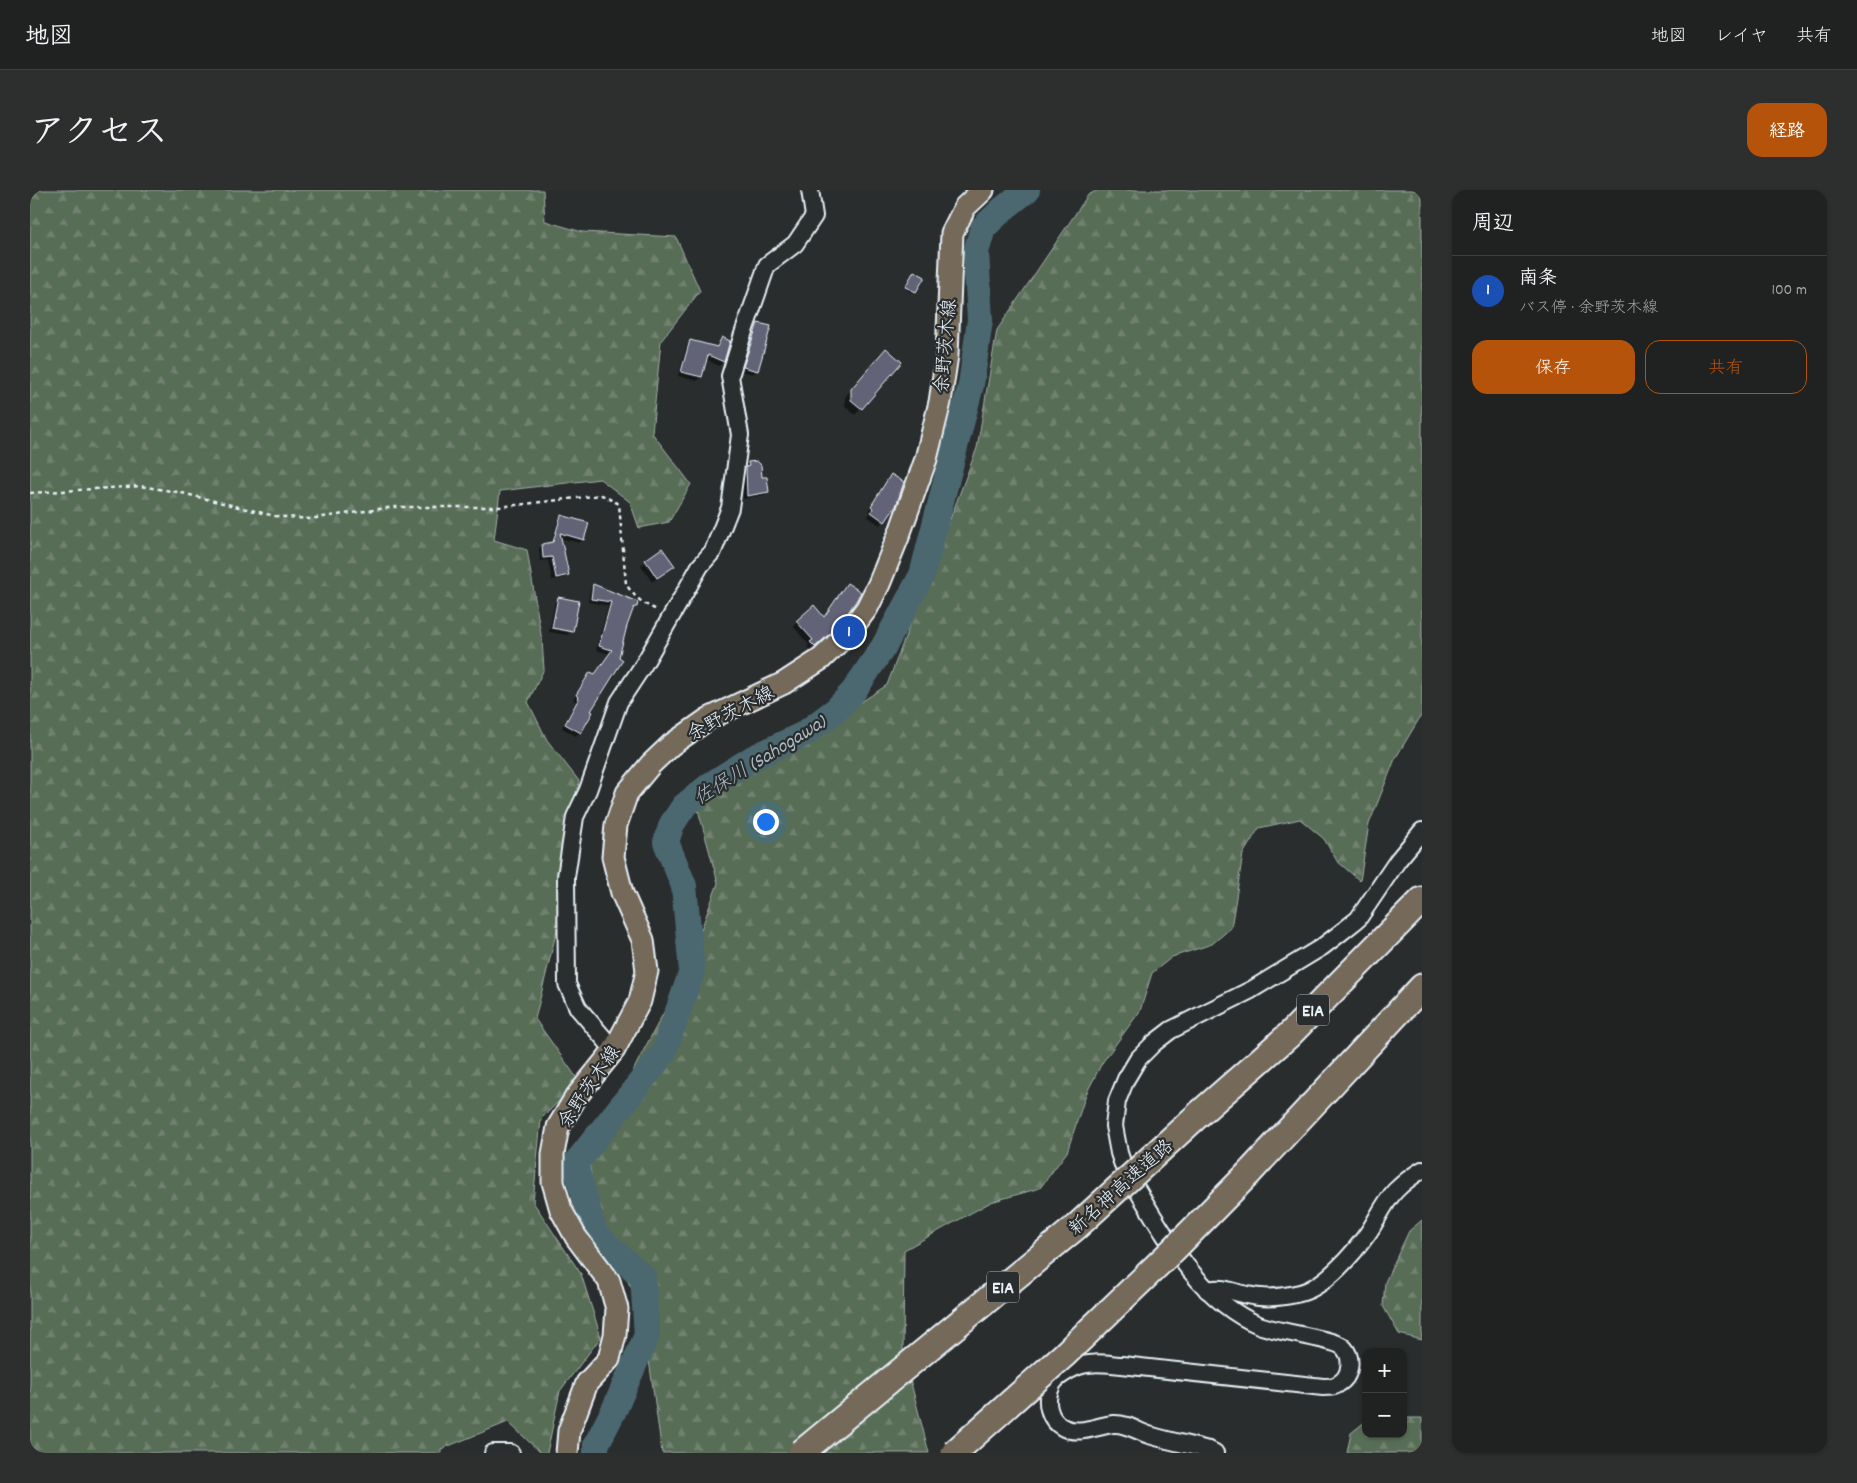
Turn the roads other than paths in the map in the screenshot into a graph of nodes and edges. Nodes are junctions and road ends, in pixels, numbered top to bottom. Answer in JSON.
{"nodes":[{"id":1,"x":810,"y":190,"type":"edge"},
{"id":2,"x":976,"y":196,"type":"edge"},
{"id":3,"x":1422,"y":831,"type":"edge"},
{"id":4,"x":1422,"y":900,"type":"edge"},
{"id":5,"x":1422,"y":987,"type":"edge"},
{"id":6,"x":614,"y":1050,"type":"junction"},
{"id":7,"x":1422,"y":1170,"type":"edge"},
{"id":8,"x":1206,"y":1290,"type":"junction"},
{"id":9,"x":493,"y":1453,"type":"edge"},
{"id":10,"x":512,"y":1453,"type":"edge"},
{"id":11,"x":567,"y":1453,"type":"edge"},
{"id":12,"x":801,"y":1453,"type":"edge"},
{"id":13,"x":954,"y":1453,"type":"edge"},
{"id":14,"x":1215,"y":1453,"type":"edge"}],
"edges":[{"from":1,"to":6,"type":"street"},
{"from":2,"to":6,"type":"main road","name":"余野茨木線"},
{"from":3,"to":8,"type":"street"},
{"from":4,"to":12,"type":"highway","name":"新名神高速道路","number":"E1A","bridge":true},
{"from":5,"to":13,"type":"highway","bridge":true},
{"from":6,"to":11,"type":"main road","name":"余野茨木線"},
{"from":7,"to":8,"type":"street"},
{"from":8,"to":14,"type":"street"},
{"from":9,"to":10,"type":"street"}]}
